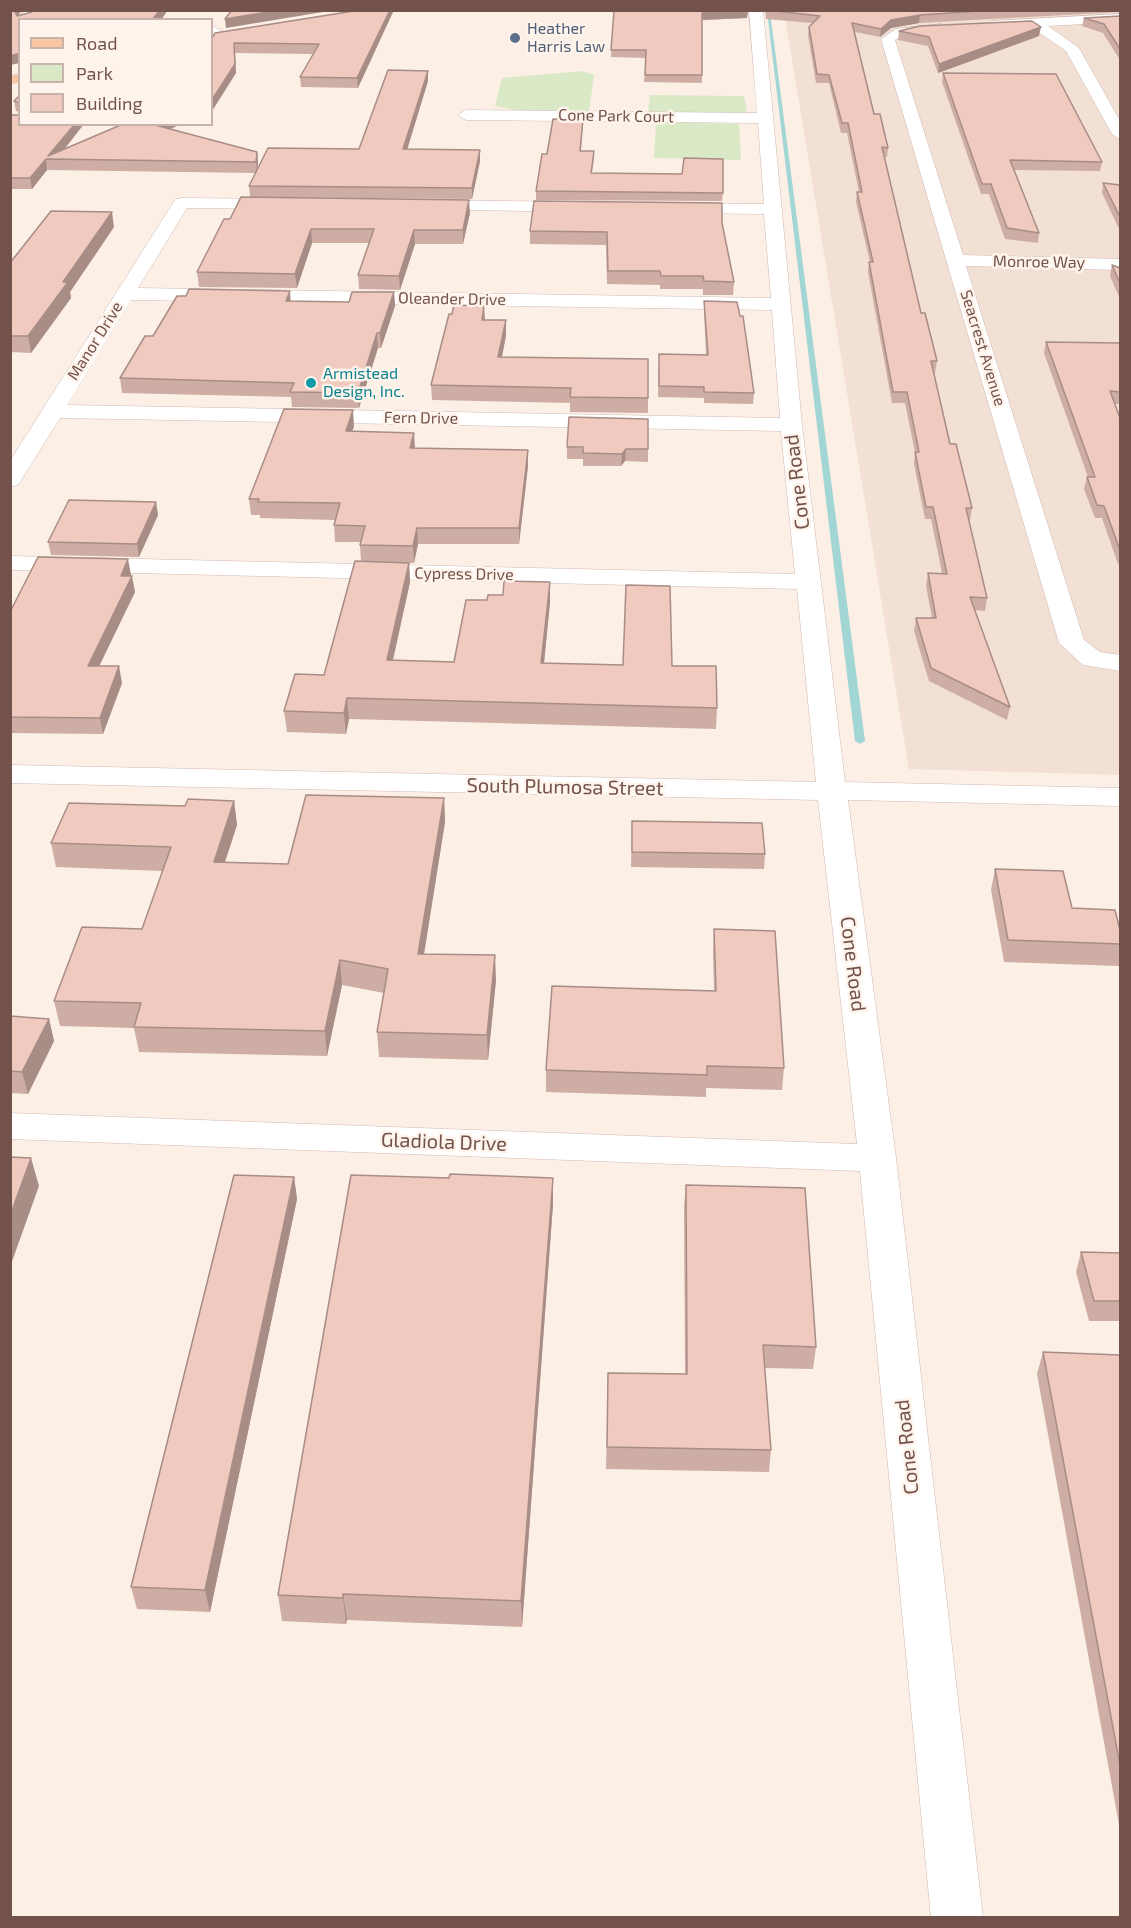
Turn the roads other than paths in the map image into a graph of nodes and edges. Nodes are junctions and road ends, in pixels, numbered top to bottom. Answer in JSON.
{"nodes":[{"id":1,"x":756,"y":10,"type":"edge"},
{"id":2,"x":1120,"y":18,"type":"edge"},
{"id":3,"x":1034,"y":22,"type":"junction"},
{"id":4,"x":466,"y":115,"type":"dead end"},
{"id":5,"x":766,"y":118,"type":"junction"},
{"id":6,"x":1120,"y":134,"type":"edge"},
{"id":7,"x":301,"y":204,"type":"edge"},
{"id":8,"x":408,"y":205,"type":"edge"},
{"id":9,"x":595,"y":207,"type":"edge"},
{"id":10,"x":663,"y":208,"type":"edge"},
{"id":11,"x":772,"y":209,"type":"junction"},
{"id":12,"x":957,"y":260,"type":"junction"},
{"id":13,"x":1120,"y":264,"type":"edge"},
{"id":14,"x":124,"y":294,"type":"junction"},
{"id":15,"x":780,"y":304,"type":"junction"},
{"id":16,"x":52,"y":411,"type":"junction"},
{"id":17,"x":791,"y":425,"type":"junction"},
{"id":18,"x":10,"y":480,"type":"edge"},
{"id":19,"x":10,"y":563,"type":"edge"},
{"id":20,"x":809,"y":582,"type":"junction"},
{"id":21,"x":1120,"y":663,"type":"edge"},
{"id":22,"x":10,"y":774,"type":"edge"},
{"id":23,"x":832,"y":793,"type":"junction"},
{"id":24,"x":1120,"y":797,"type":"edge"},
{"id":25,"x":10,"y":1126,"type":"edge"},
{"id":26,"x":878,"y":1158,"type":"junction"},
{"id":27,"x":957,"y":1917,"type":"edge"}],
"edges":[{"from":1,"to":5,"type":"street","name":"Cone Road"},
{"from":2,"to":3,"type":"street"},
{"from":3,"to":6,"type":"street"},
{"from":3,"to":12,"type":"street","name":"Seacrest Avenue"},
{"from":4,"to":5,"type":"street","name":"Cone Park Court"},
{"from":5,"to":11,"type":"street","name":"Cone Road"},
{"from":7,"to":14,"type":"street","name":"Manor Drive"},
{"from":8,"to":9,"type":"street"},
{"from":10,"to":11,"type":"street"},
{"from":11,"to":15,"type":"street","name":"Cone Road"},
{"from":12,"to":13,"type":"street","name":"Monroe Way"},
{"from":12,"to":21,"type":"street","name":"Seacrest Avenue"},
{"from":14,"to":15,"type":"street","name":"Oleander Drive"},
{"from":14,"to":16,"type":"street","name":"Manor Drive"},
{"from":15,"to":17,"type":"street","name":"Cone Road"},
{"from":16,"to":17,"type":"street","name":"Fern Drive"},
{"from":16,"to":18,"type":"street","name":"Manor Drive"},
{"from":17,"to":20,"type":"street","name":"Cone Road"},
{"from":19,"to":20,"type":"street","name":"Cypress Drive"},
{"from":20,"to":23,"type":"street","name":"Cone Road"},
{"from":22,"to":23,"type":"street","name":"South Plumosa Street"},
{"from":23,"to":24,"type":"street","name":"South Plumosa Street"},
{"from":23,"to":26,"type":"street","name":"Cone Road"},
{"from":25,"to":26,"type":"street","name":"Gladiola Drive"},
{"from":26,"to":27,"type":"street","name":"Cone Road"}]}
